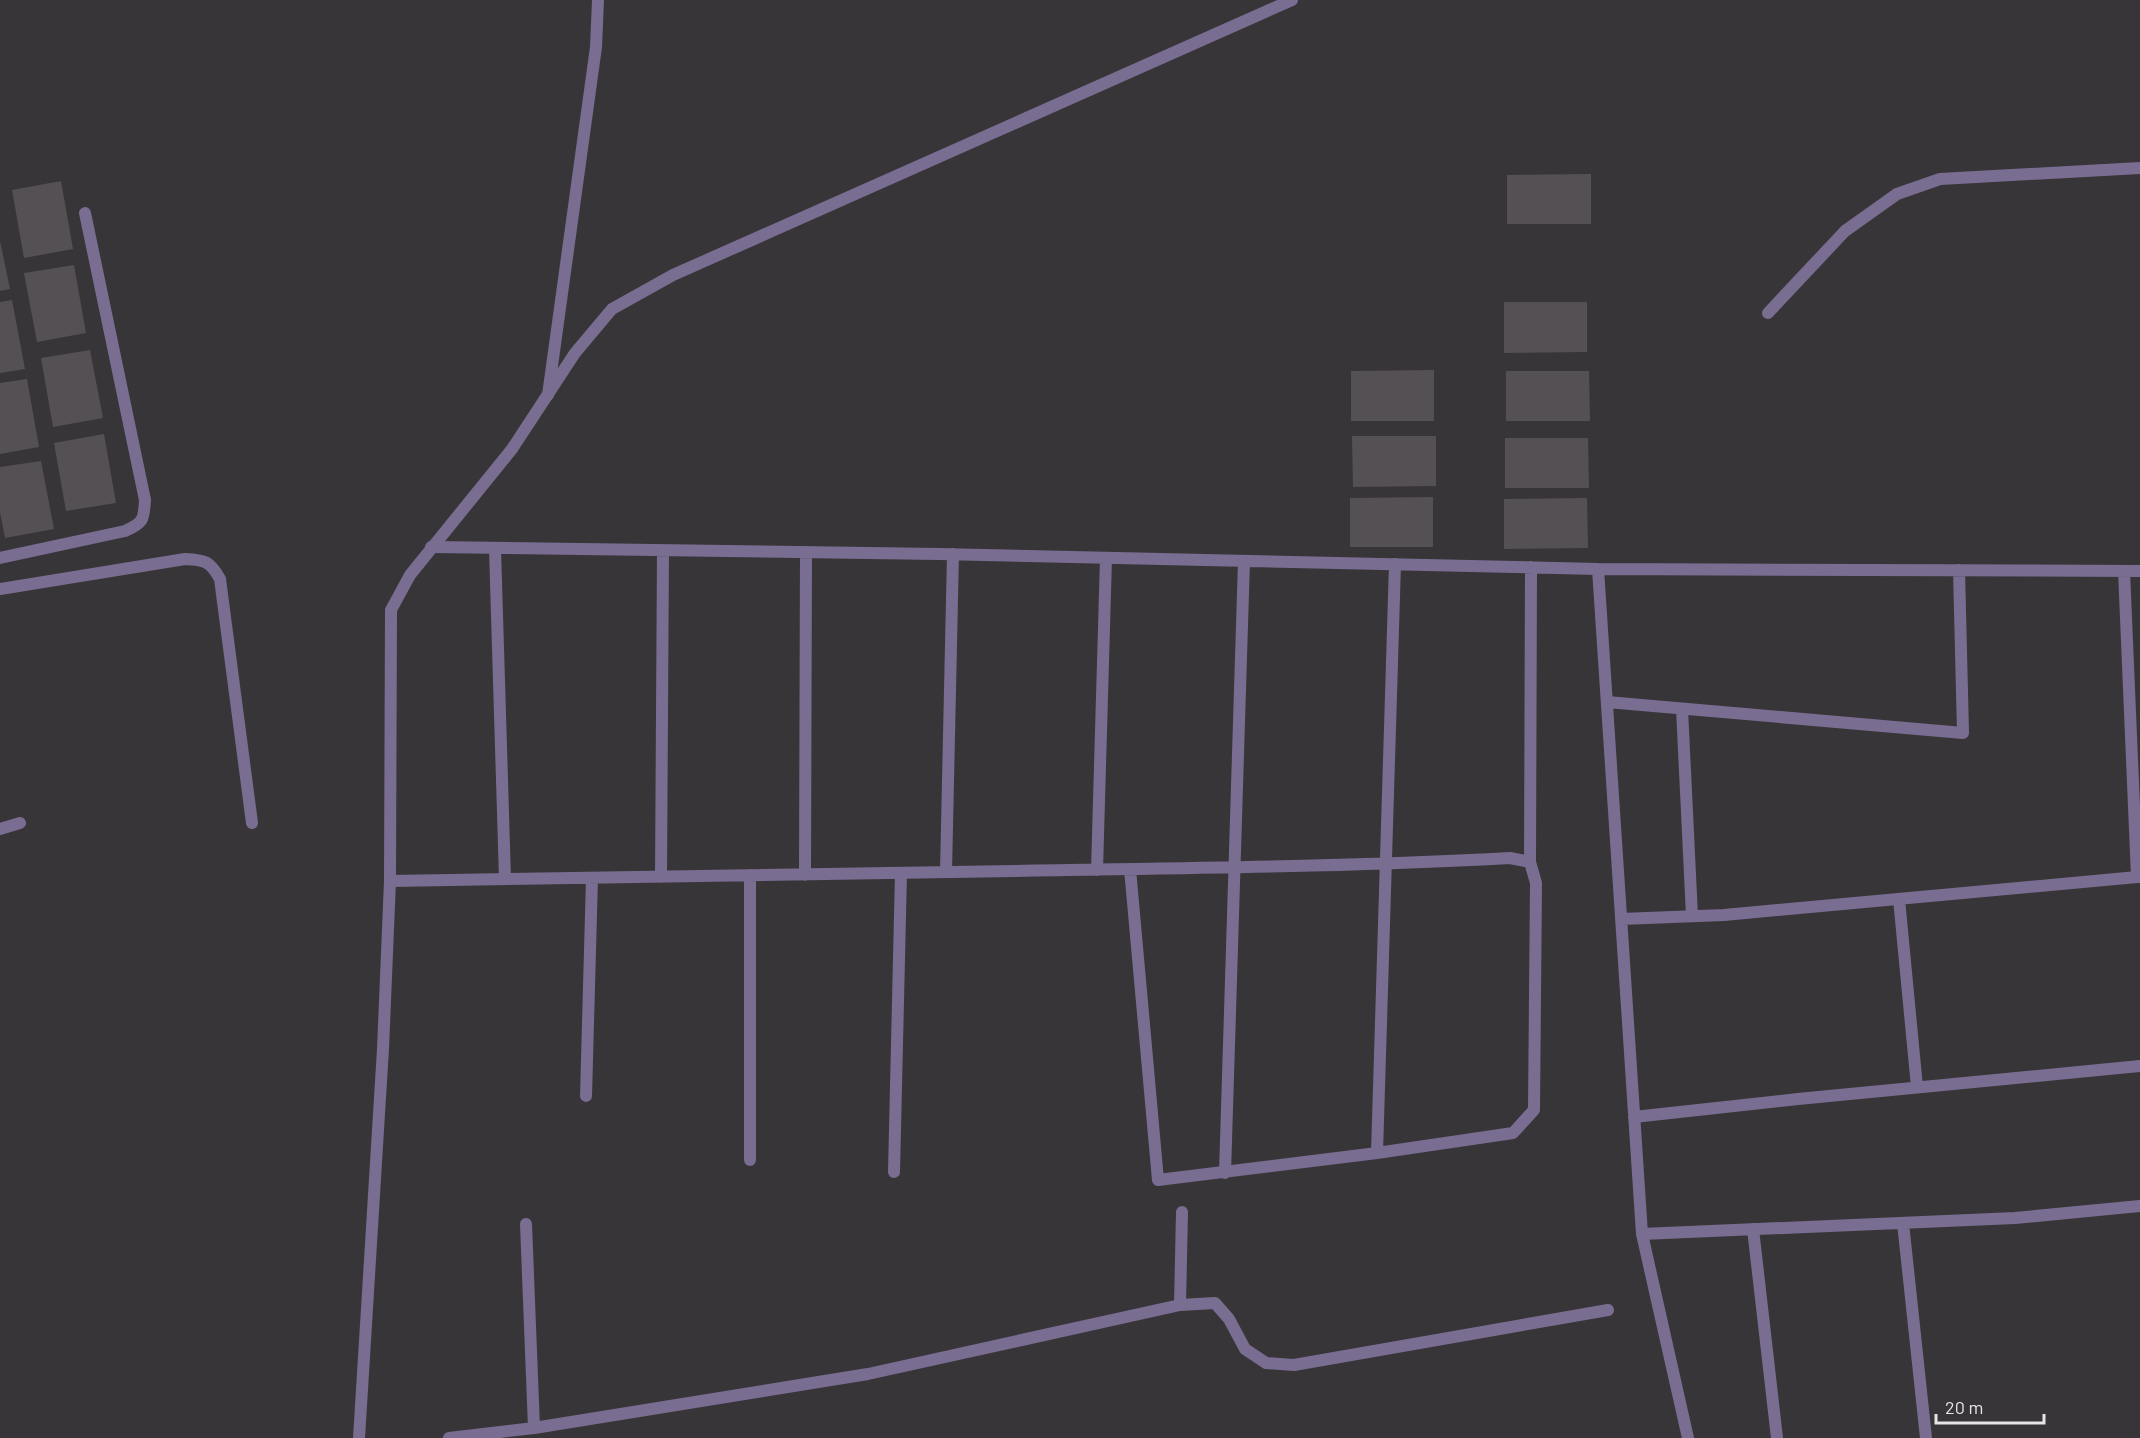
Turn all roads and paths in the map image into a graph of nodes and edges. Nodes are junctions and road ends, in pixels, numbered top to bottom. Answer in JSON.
{"nodes":[{"id":1,"x":598,"y":0,"type":"edge"},
{"id":2,"x":1292,"y":0,"type":"edge"},
{"id":3,"x":2140,"y":168,"type":"edge"},
{"id":4,"x":86,"y":213,"type":"dead end"},
{"id":5,"x":1768,"y":313,"type":"dead end"},
{"id":6,"x":548,"y":395,"type":"junction"},
{"id":7,"x":431,"y":547,"type":"junction"},
{"id":8,"x":495,"y":549,"type":"junction"},
{"id":9,"x":663,"y":551,"type":"junction"},
{"id":10,"x":806,"y":552,"type":"junction"},
{"id":11,"x":953,"y":554,"type":"junction"},
{"id":12,"x":0,"y":558,"type":"edge"},
{"id":13,"x":1106,"y":558,"type":"junction"},
{"id":14,"x":1244,"y":561,"type":"junction"},
{"id":15,"x":1395,"y":564,"type":"junction"},
{"id":16,"x":1531,"y":567,"type":"junction"},
{"id":17,"x":1598,"y":569,"type":"junction"},
{"id":18,"x":1959,"y":570,"type":"junction"},
{"id":19,"x":2124,"y":571,"type":"junction"},
{"id":20,"x":2140,"y":571,"type":"edge"},
{"id":21,"x":0,"y":589,"type":"edge"},
{"id":22,"x":1607,"y":702,"type":"junction"},
{"id":23,"x":1682,"y":709,"type":"junction"},
{"id":24,"x":20,"y":823,"type":"dead end"},
{"id":25,"x":252,"y":824,"type":"dead end"},
{"id":26,"x":0,"y":829,"type":"edge"},
{"id":27,"x":1530,"y":862,"type":"junction"},
{"id":28,"x":1386,"y":865,"type":"junction"},
{"id":29,"x":1236,"y":868,"type":"junction"},
{"id":30,"x":1130,"y":869,"type":"junction"},
{"id":31,"x":1097,"y":870,"type":"junction"},
{"id":32,"x":946,"y":872,"type":"junction"},
{"id":33,"x":901,"y":873,"type":"junction"},
{"id":34,"x":750,"y":875,"type":"junction"},
{"id":35,"x":805,"y":875,"type":"junction"},
{"id":36,"x":661,"y":877,"type":"junction"},
{"id":37,"x":2138,"y":877,"type":"edge"},
{"id":38,"x":592,"y":878,"type":"junction"},
{"id":39,"x":505,"y":879,"type":"junction"},
{"id":40,"x":390,"y":881,"type":"junction"},
{"id":41,"x":1899,"y":899,"type":"junction"},
{"id":42,"x":1692,"y":916,"type":"junction"},
{"id":43,"x":1621,"y":919,"type":"junction"},
{"id":44,"x":2140,"y":1066,"type":"edge"},
{"id":45,"x":1917,"y":1088,"type":"junction"},
{"id":46,"x":586,"y":1096,"type":"dead end"},
{"id":47,"x":1634,"y":1117,"type":"junction"},
{"id":48,"x":1377,"y":1153,"type":"junction"},
{"id":49,"x":750,"y":1160,"type":"dead end"},
{"id":50,"x":894,"y":1172,"type":"dead end"},
{"id":51,"x":1225,"y":1173,"type":"junction"},
{"id":52,"x":2140,"y":1206,"type":"edge"},
{"id":53,"x":1182,"y":1212,"type":"dead end"},
{"id":54,"x":1903,"y":1223,"type":"junction"},
{"id":55,"x":526,"y":1224,"type":"dead end"},
{"id":56,"x":1753,"y":1229,"type":"junction"},
{"id":57,"x":1641,"y":1234,"type":"junction"},
{"id":58,"x":1180,"y":1305,"type":"junction"},
{"id":59,"x":1608,"y":1310,"type":"dead end"},
{"id":60,"x":534,"y":1428,"type":"junction"},
{"id":61,"x":358,"y":1438,"type":"edge"},
{"id":62,"x":449,"y":1438,"type":"edge"},
{"id":63,"x":1688,"y":1438,"type":"edge"},
{"id":64,"x":1778,"y":1438,"type":"edge"},
{"id":65,"x":1926,"y":1438,"type":"edge"}],
"edges":[{"from":1,"to":6,"type":"street"},
{"from":2,"to":6,"type":"street"},
{"from":3,"to":5,"type":"street"},
{"from":4,"to":12,"type":"street"},
{"from":6,"to":7,"type":"street"},
{"from":7,"to":8,"type":"street"},
{"from":7,"to":40,"type":"street"},
{"from":8,"to":9,"type":"street"},
{"from":8,"to":39,"type":"street"},
{"from":9,"to":10,"type":"street"},
{"from":9,"to":36,"type":"street"},
{"from":10,"to":11,"type":"street"},
{"from":10,"to":35,"type":"street"},
{"from":11,"to":13,"type":"street"},
{"from":11,"to":32,"type":"street"},
{"from":13,"to":14,"type":"street"},
{"from":13,"to":31,"type":"street"},
{"from":14,"to":15,"type":"street"},
{"from":14,"to":29,"type":"street"},
{"from":15,"to":16,"type":"street"},
{"from":15,"to":28,"type":"street"},
{"from":16,"to":17,"type":"street"},
{"from":16,"to":27,"type":"street"},
{"from":17,"to":18,"type":"street"},
{"from":17,"to":22,"type":"street"},
{"from":18,"to":19,"type":"street"},
{"from":18,"to":23,"type":"street"},
{"from":19,"to":20,"type":"street"},
{"from":19,"to":37,"type":"street"},
{"from":21,"to":25,"type":"street"},
{"from":22,"to":23,"type":"street"},
{"from":22,"to":43,"type":"street"},
{"from":23,"to":42,"type":"street"},
{"from":24,"to":26,"type":"street"},
{"from":27,"to":28,"type":"street"},
{"from":27,"to":48,"type":"street"},
{"from":28,"to":29,"type":"street"},
{"from":28,"to":48,"type":"street"},
{"from":29,"to":30,"type":"street"},
{"from":29,"to":51,"type":"street"},
{"from":30,"to":31,"type":"street"},
{"from":30,"to":51,"type":"street"},
{"from":31,"to":32,"type":"street"},
{"from":32,"to":33,"type":"street"},
{"from":33,"to":35,"type":"street"},
{"from":33,"to":50,"type":"street"},
{"from":34,"to":35,"type":"street"},
{"from":34,"to":36,"type":"street"},
{"from":34,"to":49,"type":"street"},
{"from":36,"to":38,"type":"street"},
{"from":37,"to":41,"type":"street"},
{"from":38,"to":39,"type":"street"},
{"from":38,"to":46,"type":"street"},
{"from":39,"to":40,"type":"street"},
{"from":40,"to":61,"type":"street"},
{"from":41,"to":42,"type":"street"},
{"from":41,"to":45,"type":"street"},
{"from":42,"to":43,"type":"street"},
{"from":43,"to":47,"type":"street"},
{"from":44,"to":45,"type":"street"},
{"from":45,"to":47,"type":"street"},
{"from":47,"to":57,"type":"street"},
{"from":48,"to":51,"type":"street"},
{"from":52,"to":54,"type":"street"},
{"from":53,"to":58,"type":"street"},
{"from":54,"to":56,"type":"street"},
{"from":54,"to":65,"type":"street"},
{"from":55,"to":60,"type":"street"},
{"from":56,"to":57,"type":"street"},
{"from":56,"to":64,"type":"street"},
{"from":57,"to":63,"type":"street"},
{"from":58,"to":59,"type":"street"},
{"from":58,"to":60,"type":"street"},
{"from":60,"to":62,"type":"street"}]}
